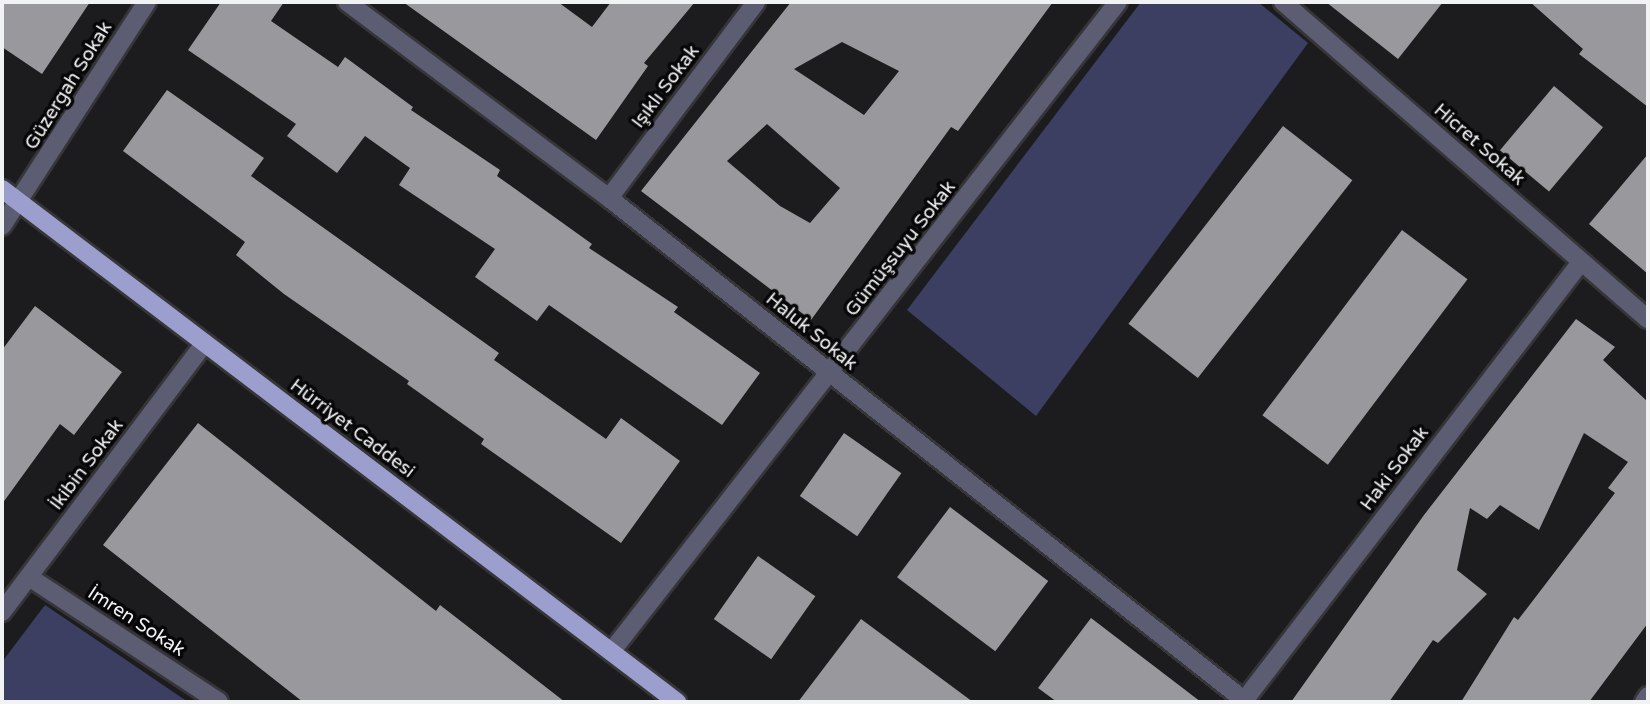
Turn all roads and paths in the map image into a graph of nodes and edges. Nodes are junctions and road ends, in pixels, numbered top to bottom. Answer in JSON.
{"nodes":[{"id":1,"x":147,"y":2,"type":"edge"},
{"id":2,"x":347,"y":2,"type":"edge"},
{"id":3,"x":756,"y":2,"type":"edge"},
{"id":4,"x":1118,"y":2,"type":"edge"},
{"id":5,"x":1283,"y":2,"type":"edge"},
{"id":6,"x":2,"y":189,"type":"edge"},
{"id":7,"x":609,"y":198,"type":"junction"},
{"id":8,"x":20,"y":203,"type":"junction"},
{"id":9,"x":2,"y":226,"type":"edge"},
{"id":10,"x":1581,"y":262,"type":"junction"},
{"id":11,"x":1648,"y":319,"type":"edge"},
{"id":12,"x":205,"y":344,"type":"junction"},
{"id":13,"x":831,"y":375,"type":"junction"},
{"id":14,"x":29,"y":577,"type":"junction"},
{"id":15,"x":2,"y":612,"type":"edge"},
{"id":16,"x":611,"y":652,"type":"junction"},
{"id":17,"x":1648,"y":696,"type":"edge"},
{"id":18,"x":1244,"y":701,"type":"edge"},
{"id":19,"x":219,"y":702,"type":"edge"},
{"id":20,"x":677,"y":702,"type":"edge"},
{"id":21,"x":1644,"y":702,"type":"edge"}],
"edges":[{"from":1,"to":8,"type":"street","name":"Güzergah Sokak"},
{"from":2,"to":7,"type":"street","name":"Haluk Sokak"},
{"from":3,"to":7,"type":"street","name":"Işıklı Sokak"},
{"from":4,"to":13,"type":"street","name":"Gümüşsuyu Sokak"},
{"from":5,"to":10,"type":"street","name":"Hicret Sokak"},
{"from":6,"to":8,"type":"main road","name":"Hürriyet Caddesi"},
{"from":7,"to":13,"type":"street","name":"Haluk Sokak"},
{"from":8,"to":9,"type":"street","name":"Güzergah Sokak"},
{"from":8,"to":12,"type":"main road","name":"Hürriyet Caddesi"},
{"from":10,"to":11,"type":"street","name":"Hicret Sokak"},
{"from":10,"to":18,"type":"street","name":"Haki Sokak"},
{"from":12,"to":14,"type":"street","name":"İkibin Sokak"},
{"from":12,"to":16,"type":"main road","name":"Hürriyet Caddesi"},
{"from":13,"to":16,"type":"street","name":"Gümüşsuyu Sokak"},
{"from":13,"to":18,"type":"street","name":"Haluk Sokak"},
{"from":14,"to":15,"type":"street","name":"İkibin Sokak"},
{"from":14,"to":19,"type":"street","name":"İmren Sokak"},
{"from":16,"to":20,"type":"main road","name":"Hürriyet Caddesi"},
{"from":17,"to":21,"type":"street"}]}
